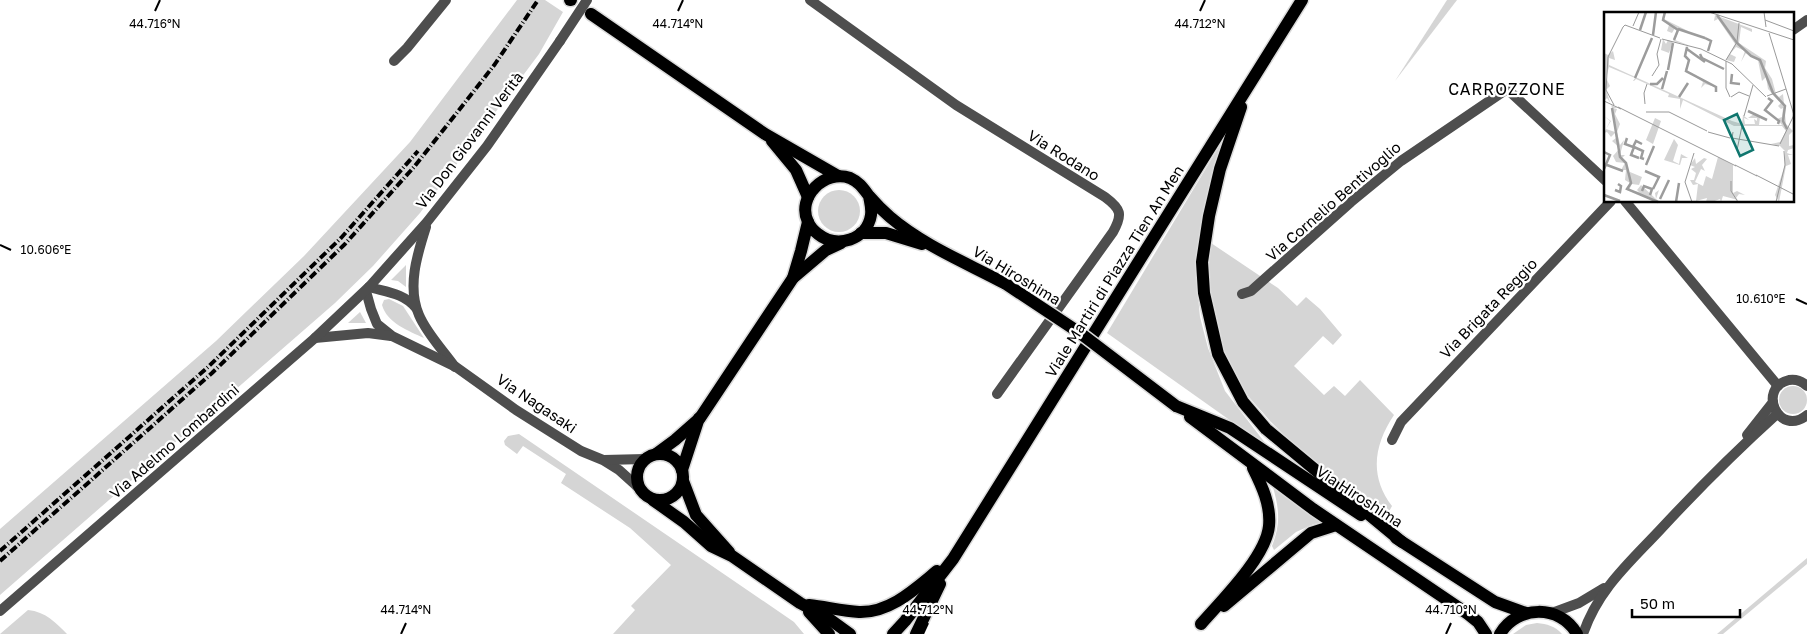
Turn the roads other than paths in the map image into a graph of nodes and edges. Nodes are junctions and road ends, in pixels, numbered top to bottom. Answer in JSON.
{"nodes":[{"id":1,"x":446,"y":0,"type":"edge"},
{"id":2,"x":587,"y":0,"type":"edge"},
{"id":3,"x":810,"y":0,"type":"edge"},
{"id":4,"x":1302,"y":0,"type":"edge"},
{"id":5,"x":591,"y":14,"type":"dead end"},
{"id":6,"x":1807,"y":20,"type":"edge"},
{"id":7,"x":1794,"y":29,"type":"edge"},
{"id":8,"x":394,"y":61,"type":"dead end"},
{"id":9,"x":1246,"y":90,"type":"junction"},
{"id":10,"x":765,"y":134,"type":"junction"},
{"id":11,"x":838,"y":176,"type":"junction"},
{"id":12,"x":1604,"y":179,"type":"edge"},
{"id":13,"x":869,"y":196,"type":"junction"},
{"id":14,"x":808,"y":197,"type":"junction"},
{"id":15,"x":1610,"y":202,"type":"edge"},
{"id":16,"x":1626,"y":202,"type":"edge"},
{"id":17,"x":427,"y":222,"type":"junction"},
{"id":18,"x":808,"y":222,"type":"junction"},
{"id":19,"x":861,"y":233,"type":"junction"},
{"id":20,"x":844,"y":241,"type":"junction"},
{"id":21,"x":934,"y":247,"type":"junction"},
{"id":22,"x":793,"y":278,"type":"junction"},
{"id":23,"x":367,"y":289,"type":"junction"},
{"id":24,"x":1242,"y":294,"type":"dead end"},
{"id":25,"x":417,"y":308,"type":"junction"},
{"id":26,"x":392,"y":336,"type":"junction"},
{"id":27,"x":315,"y":338,"type":"junction"},
{"id":28,"x":456,"y":367,"type":"junction"},
{"id":29,"x":1806,"y":383,"type":"edge"},
{"id":30,"x":1778,"y":386,"type":"junction"},
{"id":31,"x":997,"y":394,"type":"dead end"},
{"id":32,"x":1773,"y":402,"type":"junction"},
{"id":33,"x":1176,"y":406,"type":"junction"},
{"id":34,"x":1778,"y":414,"type":"junction"},
{"id":35,"x":1806,"y":417,"type":"edge"},
{"id":36,"x":700,"y":418,"type":"junction"},
{"id":37,"x":1392,"y":440,"type":"dead end"},
{"id":38,"x":650,"y":457,"type":"junction"},
{"id":39,"x":603,"y":460,"type":"junction"},
{"id":40,"x":1250,"y":463,"type":"junction"},
{"id":41,"x":1722,"y":466,"type":"junction"},
{"id":42,"x":682,"y":476,"type":"junction"},
{"id":43,"x":639,"y":488,"type":"junction"},
{"id":44,"x":652,"y":500,"type":"junction"},
{"id":45,"x":1336,"y":524,"type":"junction"},
{"id":46,"x":1402,"y":542,"type":"junction"},
{"id":47,"x":732,"y":556,"type":"junction"},
{"id":48,"x":953,"y":559,"type":"junction"},
{"id":49,"x":1608,"y":586,"type":"junction"},
{"id":50,"x":800,"y":603,"type":"junction"},
{"id":51,"x":0,"y":611,"type":"edge"},
{"id":52,"x":1526,"y":613,"type":"junction"},
{"id":53,"x":1552,"y":613,"type":"junction"},
{"id":54,"x":1201,"y":624,"type":"junction"},
{"id":55,"x":828,"y":634,"type":"edge"},
{"id":56,"x":850,"y":634,"type":"edge"},
{"id":57,"x":893,"y":634,"type":"edge"},
{"id":58,"x":916,"y":634,"type":"edge"},
{"id":59,"x":1192,"y":634,"type":"edge"},
{"id":60,"x":1486,"y":634,"type":"edge"},
{"id":61,"x":1500,"y":634,"type":"edge"},
{"id":62,"x":1577,"y":634,"type":"edge"},
{"id":63,"x":1583,"y":634,"type":"edge"}],
"edges":[{"from":1,"to":8,"type":"street"},
{"from":2,"to":17,"type":"street","name":"Via Don Giovanni Verità","bridge":true},
{"from":3,"to":31,"type":"street","name":"Via Rodano"},
{"from":4,"to":9,"type":"main road","name":"Viale Martiri di Piazza Tien An Men"},
{"from":5,"to":10,"type":"main road","name":"Via Hiroshima"},
{"from":6,"to":7,"type":"street"},
{"from":9,"to":46,"type":"main road"},
{"from":9,"to":48,"type":"main road","name":"Viale Martiri di Piazza Tien An Men"},
{"from":10,"to":11,"type":"main road","name":"Via Hiroshima"},
{"from":10,"to":14,"type":"main road","name":"Via Hiroshima"},
{"from":11,"to":13,"type":"main road","name":"Via Hiroshima"},
{"from":11,"to":14,"type":"main road"},
{"from":12,"to":24,"type":"street","name":"Via Cornelio Bentivoglio"},
{"from":13,"to":19,"type":"main road"},
{"from":13,"to":21,"type":"main road","name":"Via Hiroshima"},
{"from":14,"to":18,"type":"main road","name":"Via Hiroshima"},
{"from":15,"to":37,"type":"street","name":"Via Brigata Reggio"},
{"from":16,"to":30,"type":"street"},
{"from":17,"to":23,"type":"street","name":"Via Don Giovanni Verità"},
{"from":17,"to":25,"type":"street","name":"Via Nagasaki"},
{"from":18,"to":20,"type":"main road"},
{"from":18,"to":22,"type":"main road","name":"Via Hiroshima"},
{"from":19,"to":20,"type":"main road","name":"Via Hiroshima"},
{"from":19,"to":21,"type":"main road","name":"Via Hiroshima"},
{"from":20,"to":22,"type":"main road","name":"Via Hiroshima"},
{"from":21,"to":33,"type":"main road","name":"Via Hiroshima","bridge":true},
{"from":22,"to":36,"type":"main road","name":"Via Hiroshima"},
{"from":23,"to":25,"type":"street"},
{"from":23,"to":26,"type":"street","name":"Via Nagasaki"},
{"from":23,"to":27,"type":"street","name":"Via Adelmo Lombardini"},
{"from":25,"to":28,"type":"street","name":"Via Nagasaki"},
{"from":26,"to":27,"type":"street","name":"Via Nagasaki"},
{"from":26,"to":28,"type":"street","name":"Via Nagasaki"},
{"from":27,"to":51,"type":"street","name":"Via Adelmo Lombardini"},
{"from":28,"to":39,"type":"street","name":"Via Nagasaki"},
{"from":29,"to":30,"type":"street"},
{"from":30,"to":32,"type":"street"},
{"from":32,"to":34,"type":"street"},
{"from":32,"to":41,"type":"street"},
{"from":33,"to":40,"type":"main road","name":"Via Hiroshima"},
{"from":33,"to":46,"type":"main road","name":"Via Hiroshima"},
{"from":34,"to":35,"type":"street"},
{"from":34,"to":41,"type":"street"},
{"from":36,"to":38,"type":"main road","name":"Via Hiroshima"},
{"from":36,"to":42,"type":"main road","name":"Via Hiroshima"},
{"from":38,"to":39,"type":"street","name":"Via Nagasaki"},
{"from":38,"to":42,"type":"main road","name":"Via Nagasaki"},
{"from":38,"to":43,"type":"main road"},
{"from":39,"to":43,"type":"street","name":"Via Nagasaki"},
{"from":40,"to":45,"type":"main road","name":"Via Hiroshima"},
{"from":40,"to":54,"type":"main road","name":"Via Hiroshima"},
{"from":41,"to":49,"type":"street"},
{"from":42,"to":44,"type":"main road"},
{"from":42,"to":47,"type":"main road","name":"Via Nagasaki"},
{"from":43,"to":44,"type":"main road","name":"Via Nagasaki"},
{"from":44,"to":47,"type":"main road","name":"Via Nagasaki"},
{"from":45,"to":54,"type":"main road"},
{"from":45,"to":60,"type":"main road","name":"Via Hiroshima"},
{"from":46,"to":52,"type":"main road","name":"Via Hiroshima"},
{"from":47,"to":50,"type":"main road","name":"Via Nagasaki"},
{"from":48,"to":50,"type":"main road"},
{"from":48,"to":57,"type":"main road","name":"Viale Martiri di Piazza Tien An Men"},
{"from":48,"to":58,"type":"main road","name":"Viale Martiri di Piazza Tien An Men"},
{"from":49,"to":53,"type":"street"},
{"from":49,"to":63,"type":"street"},
{"from":50,"to":55,"type":"main road","name":"Via Nagasaki"},
{"from":50,"to":56,"type":"main road","name":"Via Nagasaki"},
{"from":52,"to":53,"type":"main road","name":"Via Hiroshima"},
{"from":52,"to":61,"type":"main road"},
{"from":53,"to":62,"type":"main road"},
{"from":54,"to":59,"type":"main road"}]}
